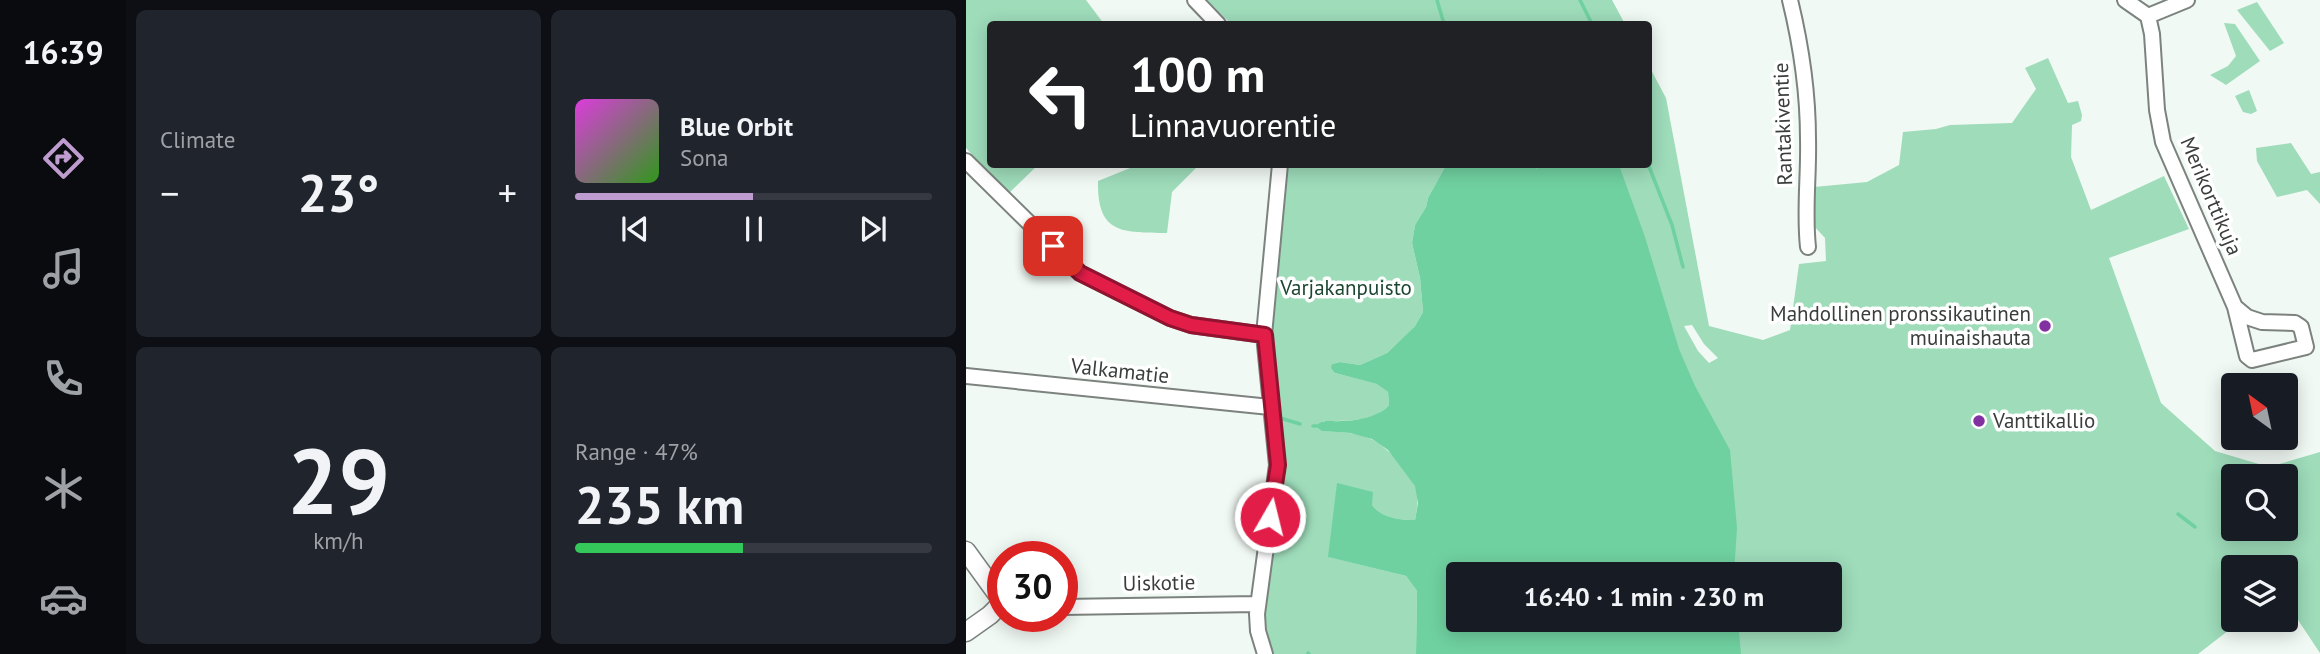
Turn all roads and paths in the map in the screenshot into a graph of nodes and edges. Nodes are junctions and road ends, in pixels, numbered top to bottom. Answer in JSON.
{"nodes":[{"id":1,"x":1195,"y":0,"type":"edge"},
{"id":2,"x":1790,"y":0,"type":"edge"},
{"id":3,"x":2125,"y":0,"type":"edge"},
{"id":4,"x":2187,"y":0,"type":"edge"},
{"id":5,"x":2148,"y":16,"type":"junction"},
{"id":6,"x":1215,"y":21,"type":"edge"},
{"id":7,"x":966,"y":161,"type":"edge"},
{"id":8,"x":1280,"y":168,"type":"edge"},
{"id":9,"x":1808,"y":247,"type":"dead end"},
{"id":10,"x":2235,"y":307,"type":"junction"},
{"id":11,"x":1265,"y":335,"type":"junction"},
{"id":12,"x":966,"y":376,"type":"edge"},
{"id":13,"x":1270,"y":407,"type":"junction"},
{"id":14,"x":966,"y":551,"type":"edge"},
{"id":15,"x":987,"y":580,"type":"edge"},
{"id":16,"x":1257,"y":604,"type":"junction"},
{"id":17,"x":1078,"y":607,"type":"edge"},
{"id":18,"x":987,"y":617,"type":"edge"},
{"id":19,"x":966,"y":632,"type":"edge"},
{"id":20,"x":1265,"y":654,"type":"edge"}],
"edges":[{"from":1,"to":6,"type":"street"},
{"from":2,"to":9,"type":"street","name":"Rantakiventie"},
{"from":3,"to":5,"type":"street"},
{"from":4,"to":5,"type":"street"},
{"from":5,"to":10,"type":"street","name":"Merikorttikuja"},
{"from":7,"to":11,"type":"street"},
{"from":8,"to":11,"type":"street"},
{"from":10,"to":10,"type":"street","name":"Merikorttikuja"},
{"from":11,"to":13,"type":"street"},
{"from":12,"to":13,"type":"street","name":"Valkamatie"},
{"from":13,"to":16,"type":"street"},
{"from":14,"to":15,"type":"street"},
{"from":16,"to":17,"type":"street","name":"Uiskotie"},
{"from":16,"to":20,"type":"street"},
{"from":18,"to":19,"type":"street"}]}
